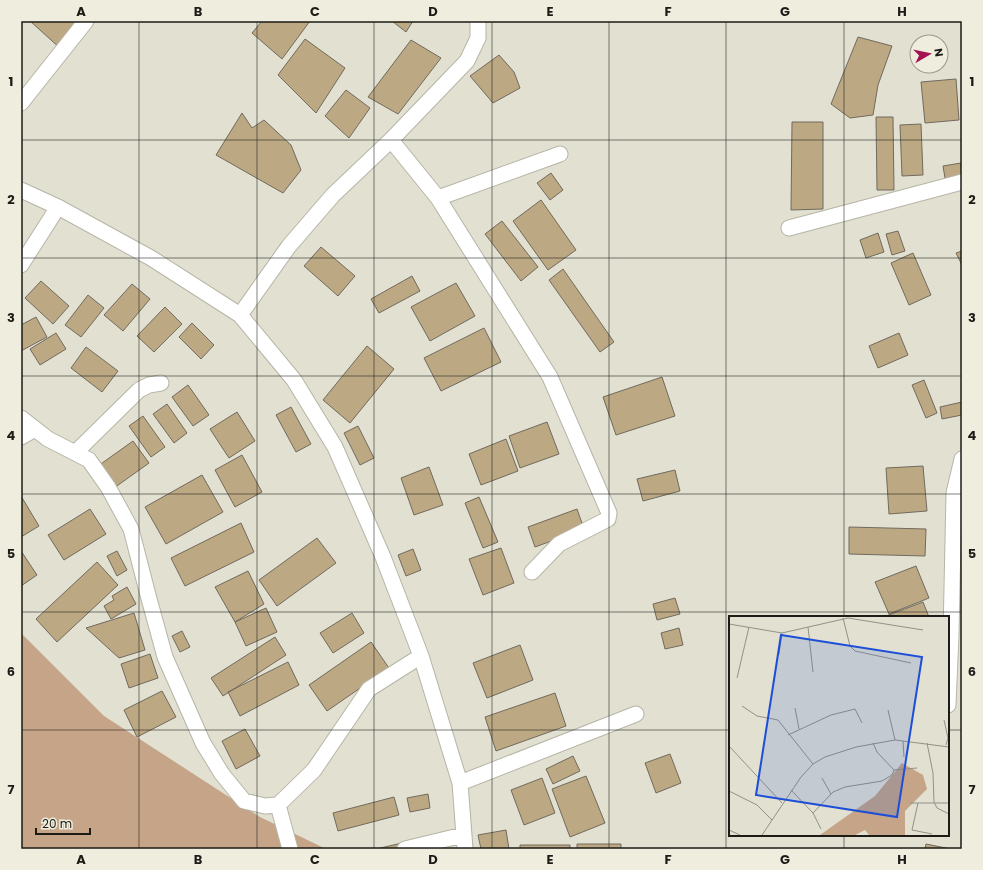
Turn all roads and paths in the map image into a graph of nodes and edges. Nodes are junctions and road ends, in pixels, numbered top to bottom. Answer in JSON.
{"nodes":[{"id":1,"x":86,"y":21,"type":"edge"},
{"id":2,"x":478,"y":21,"type":"edge"},
{"id":3,"x":21,"y":104,"type":"edge"},
{"id":4,"x":391,"y":140,"type":"junction"},
{"id":5,"x":560,"y":154,"type":"dead end"},
{"id":6,"x":962,"y":182,"type":"edge"},
{"id":7,"x":21,"y":190,"type":"edge"},
{"id":8,"x":438,"y":198,"type":"junction"},
{"id":9,"x":58,"y":207,"type":"junction"},
{"id":10,"x":789,"y":228,"type":"dead end"},
{"id":11,"x":21,"y":265,"type":"edge"},
{"id":12,"x":240,"y":315,"type":"junction"},
{"id":13,"x":161,"y":383,"type":"dead end"},
{"id":14,"x":21,"y":418,"type":"edge"},
{"id":15,"x":35,"y":429,"type":"junction"},
{"id":16,"x":21,"y":437,"type":"edge"},
{"id":17,"x":76,"y":452,"type":"junction"},
{"id":18,"x":962,"y":459,"type":"edge"},
{"id":19,"x":532,"y":572,"type":"dead end"},
{"id":20,"x":421,"y":656,"type":"junction"},
{"id":21,"x":949,"y":688,"type":"edge"},
{"id":22,"x":636,"y":714,"type":"dead end"},
{"id":23,"x":460,"y":783,"type":"junction"},
{"id":24,"x":278,"y":805,"type":"junction"},
{"id":25,"x":464,"y":842,"type":"edge"},
{"id":26,"x":290,"y":849,"type":"edge"},
{"id":27,"x":405,"y":849,"type":"edge"}],
"edges":[{"from":1,"to":3,"type":"street"},
{"from":2,"to":4,"type":"street"},
{"from":4,"to":8,"type":"street"},
{"from":4,"to":12,"type":"street"},
{"from":5,"to":8,"type":"street"},
{"from":6,"to":10,"type":"street"},
{"from":7,"to":9,"type":"street"},
{"from":8,"to":19,"type":"street"},
{"from":9,"to":11,"type":"street"},
{"from":9,"to":12,"type":"street"},
{"from":12,"to":20,"type":"street"},
{"from":13,"to":17,"type":"street"},
{"from":14,"to":15,"type":"street"},
{"from":15,"to":16,"type":"street"},
{"from":15,"to":17,"type":"street"},
{"from":17,"to":24,"type":"street"},
{"from":18,"to":21,"type":"street"},
{"from":20,"to":23,"type":"street"},
{"from":20,"to":24,"type":"street"},
{"from":22,"to":23,"type":"street"},
{"from":23,"to":25,"type":"street"},
{"from":24,"to":26,"type":"street"},
{"from":25,"to":27,"type":"street"}]}
